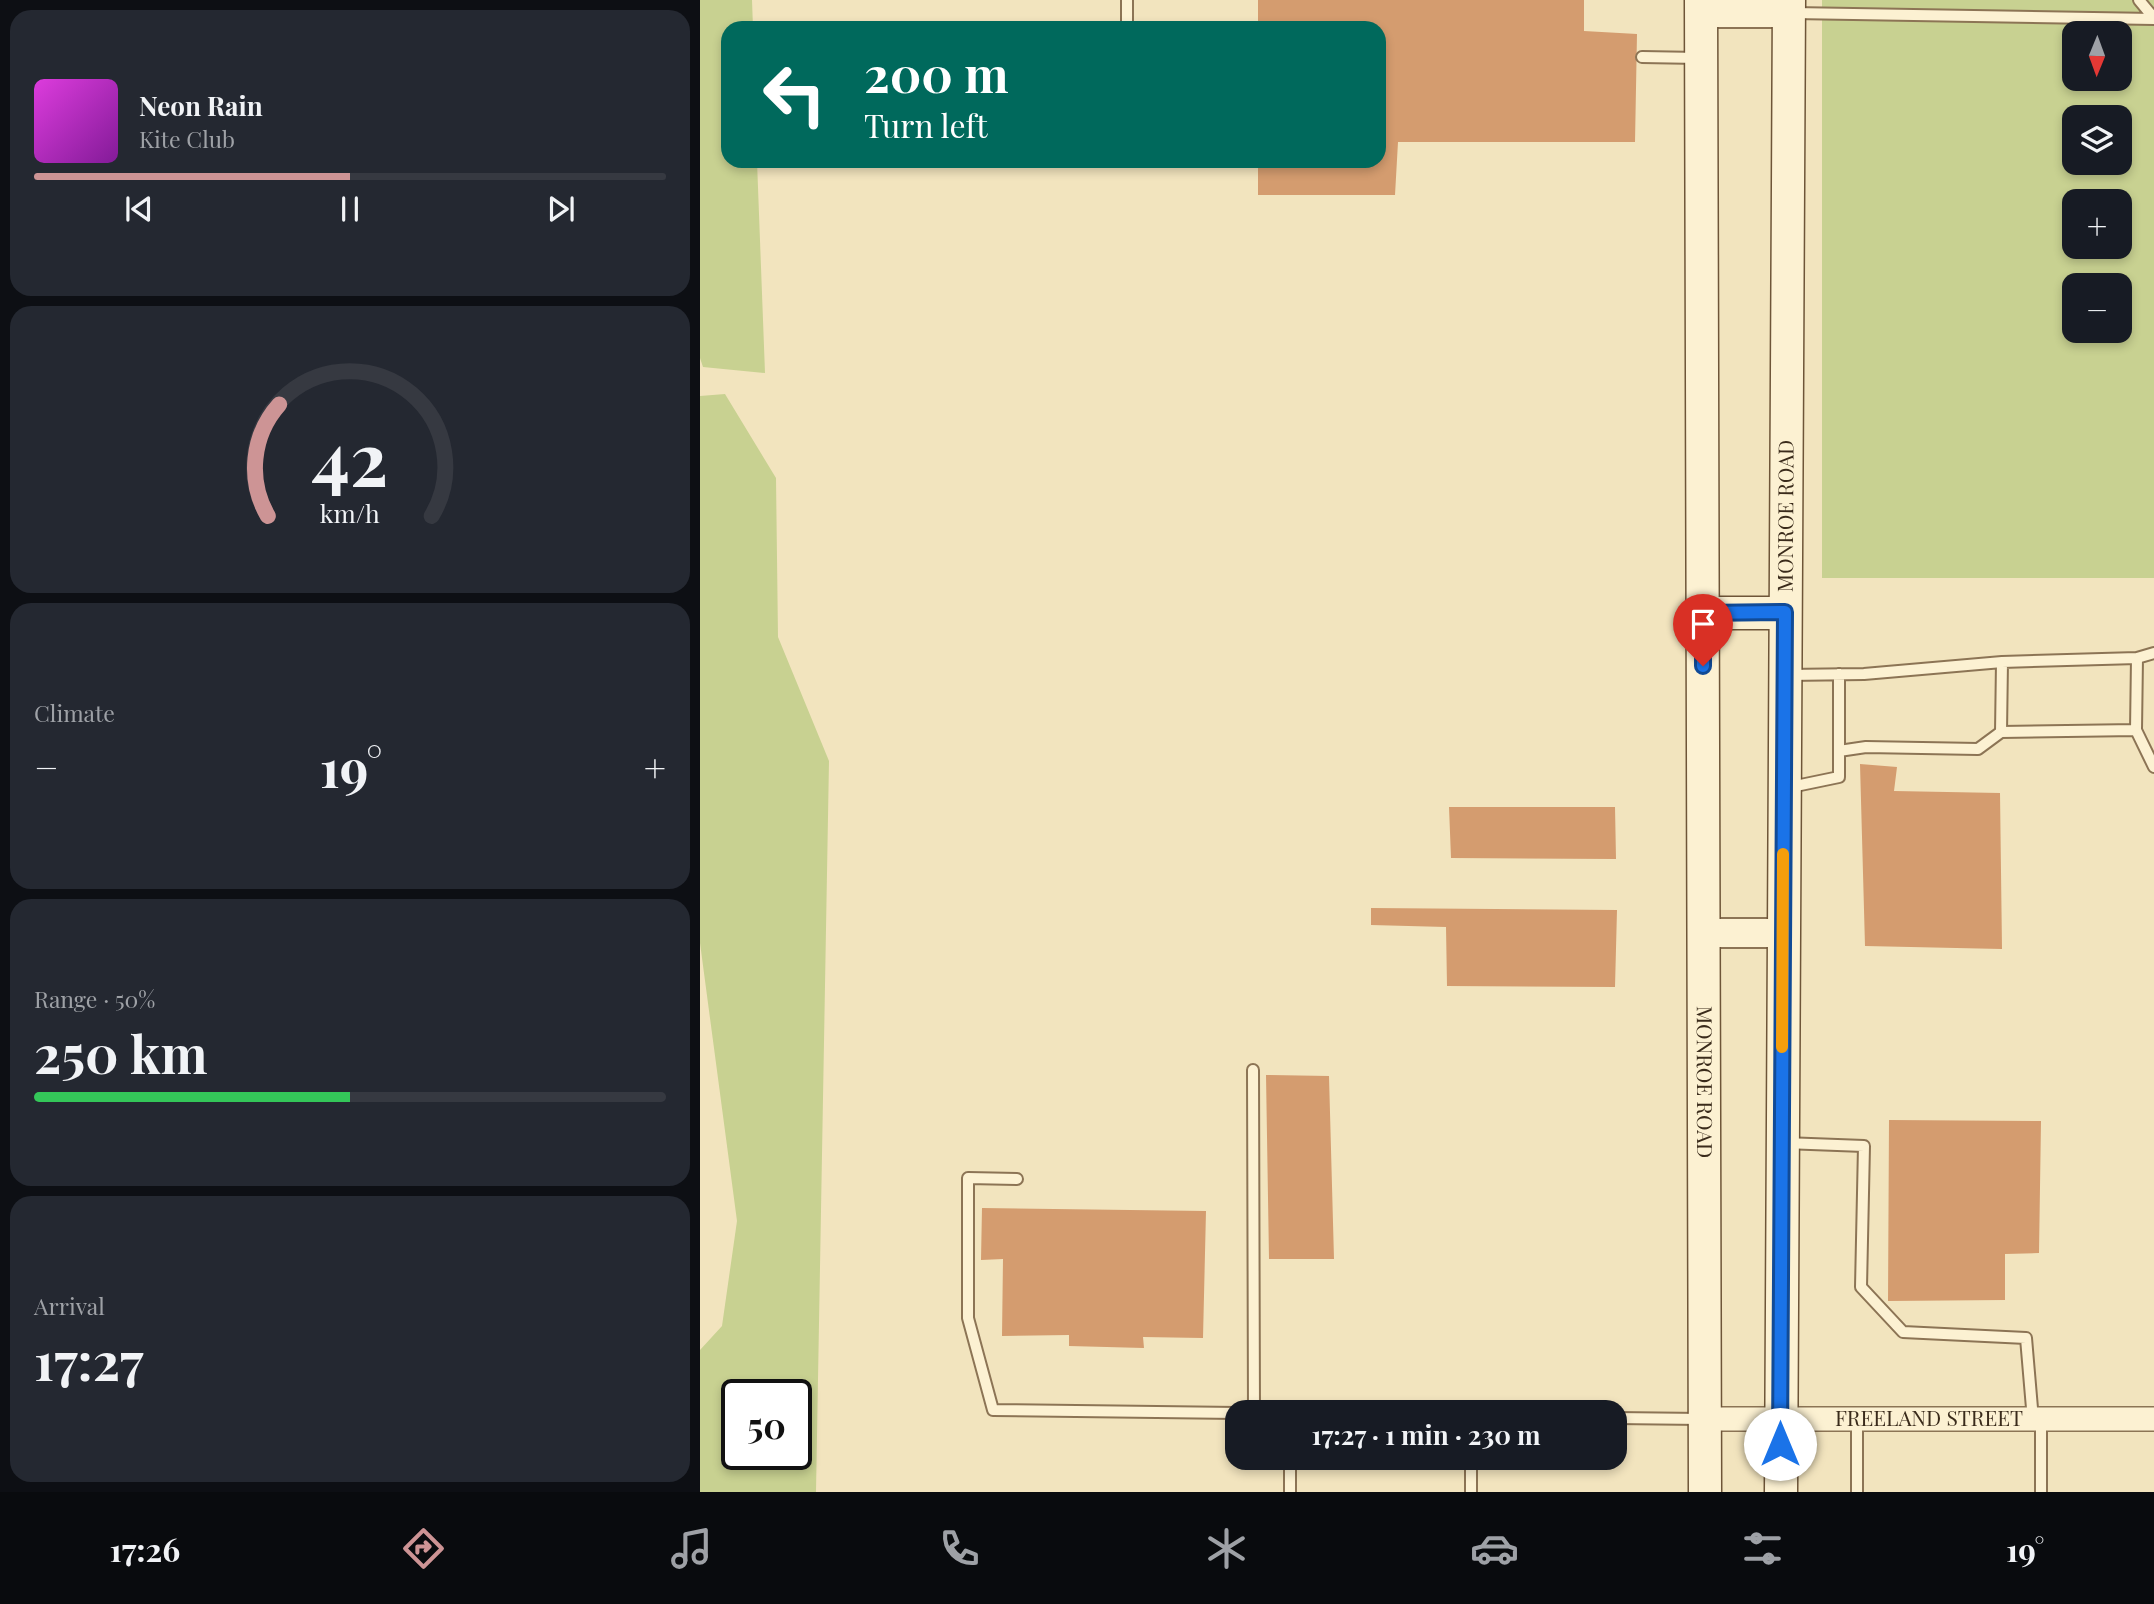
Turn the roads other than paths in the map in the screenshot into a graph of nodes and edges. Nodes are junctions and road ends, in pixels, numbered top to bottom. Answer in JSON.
{"nodes":[{"id":1,"x":1127,"y":0,"type":"edge"},
{"id":2,"x":2139,"y":0,"type":"edge"},
{"id":3,"x":1789,"y":6,"type":"edge"},
{"id":4,"x":1701,"y":7,"type":"edge"},
{"id":5,"x":2154,"y":18,"type":"edge"},
{"id":6,"x":1127,"y":21,"type":"edge"},
{"id":7,"x":1642,"y":57,"type":"dead end"},
{"id":8,"x":1701,"y":58,"type":"junction"},
{"id":9,"x":1785,"y":612,"type":"junction"},
{"id":10,"x":1703,"y":613,"type":"junction"},
{"id":11,"x":2154,"y":653,"type":"edge"},
{"id":12,"x":2137,"y":658,"type":"junction"},
{"id":13,"x":2002,"y":662,"type":"junction"},
{"id":14,"x":1839,"y":674,"type":"junction"},
{"id":15,"x":1784,"y":675,"type":"junction"},
{"id":16,"x":2136,"y":730,"type":"junction"},
{"id":17,"x":2001,"y":732,"type":"junction"},
{"id":18,"x":1839,"y":751,"type":"junction"},
{"id":19,"x":2154,"y":767,"type":"edge"},
{"id":20,"x":1784,"y":788,"type":"junction"},
{"id":21,"x":1705,"y":933,"type":"junction"},
{"id":22,"x":1783,"y":933,"type":"junction"},
{"id":23,"x":1253,"y":1070,"type":"dead end"},
{"id":24,"x":1782,"y":1143,"type":"junction"},
{"id":25,"x":1017,"y":1179,"type":"dead end"},
{"id":26,"x":1254,"y":1400,"type":"edge"},
{"id":27,"x":1225,"y":1413,"type":"edge"},
{"id":28,"x":1627,"y":1418,"type":"edge"},
{"id":29,"x":1705,"y":1419,"type":"junction"},
{"id":30,"x":1780,"y":1419,"type":"junction"},
{"id":31,"x":1857,"y":1419,"type":"junction"},
{"id":32,"x":2154,"y":1419,"type":"edge"},
{"id":33,"x":2037,"y":1420,"type":"junction"},
{"id":34,"x":1290,"y":1470,"type":"edge"},
{"id":35,"x":1471,"y":1470,"type":"edge"},
{"id":36,"x":1290,"y":1492,"type":"edge"},
{"id":37,"x":1471,"y":1492,"type":"edge"},
{"id":38,"x":1705,"y":1492,"type":"edge"},
{"id":39,"x":1781,"y":1492,"type":"edge"},
{"id":40,"x":1857,"y":1492,"type":"edge"},
{"id":41,"x":2041,"y":1492,"type":"edge"}],
"edges":[{"from":1,"to":6,"type":"lane"},
{"from":2,"to":5,"type":"lane"},
{"from":3,"to":4,"type":"street"},
{"from":3,"to":5,"type":"lane"},
{"from":3,"to":9,"type":"main road","name":"MONROE ROAD"},
{"from":4,"to":8,"type":"main road","name":"MONROE ROAD"},
{"from":7,"to":8,"type":"lane"},
{"from":8,"to":10,"type":"main road","name":"MONROE ROAD"},
{"from":9,"to":10,"type":"main road"},
{"from":9,"to":15,"type":"main road","name":"MONROE ROAD"},
{"from":10,"to":21,"type":"main road","name":"MONROE ROAD"},
{"from":11,"to":12,"type":"lane"},
{"from":12,"to":13,"type":"lane"},
{"from":12,"to":16,"type":"lane"},
{"from":13,"to":14,"type":"lane"},
{"from":13,"to":17,"type":"lane"},
{"from":14,"to":15,"type":"lane"},
{"from":14,"to":18,"type":"lane"},
{"from":15,"to":20,"type":"main road","name":"MONROE ROAD"},
{"from":16,"to":17,"type":"lane"},
{"from":16,"to":19,"type":"lane"},
{"from":17,"to":18,"type":"lane"},
{"from":18,"to":20,"type":"lane"},
{"from":20,"to":22,"type":"main road","name":"MONROE ROAD"},
{"from":21,"to":22,"type":"street"},
{"from":21,"to":29,"type":"main road","name":"MONROE ROAD"},
{"from":22,"to":24,"type":"main road","name":"MONROE ROAD"},
{"from":23,"to":26,"type":"lane"},
{"from":24,"to":30,"type":"main road","name":"MONROE ROAD"},
{"from":24,"to":33,"type":"lane"},
{"from":25,"to":27,"type":"lane"},
{"from":28,"to":29,"type":"lane"},
{"from":29,"to":30,"type":"street","name":"FREELAND STREET"},
{"from":29,"to":38,"type":"main road","name":"MONROE ROAD"},
{"from":30,"to":31,"type":"street","name":"FREELAND STREET"},
{"from":30,"to":39,"type":"main road","name":"MONROE ROAD"},
{"from":31,"to":33,"type":"street","name":"FREELAND STREET"},
{"from":31,"to":40,"type":"lane"},
{"from":32,"to":33,"type":"street","name":"FREELAND STREET"},
{"from":33,"to":41,"type":"lane"},
{"from":34,"to":36,"type":"lane"},
{"from":35,"to":37,"type":"lane"}]}
